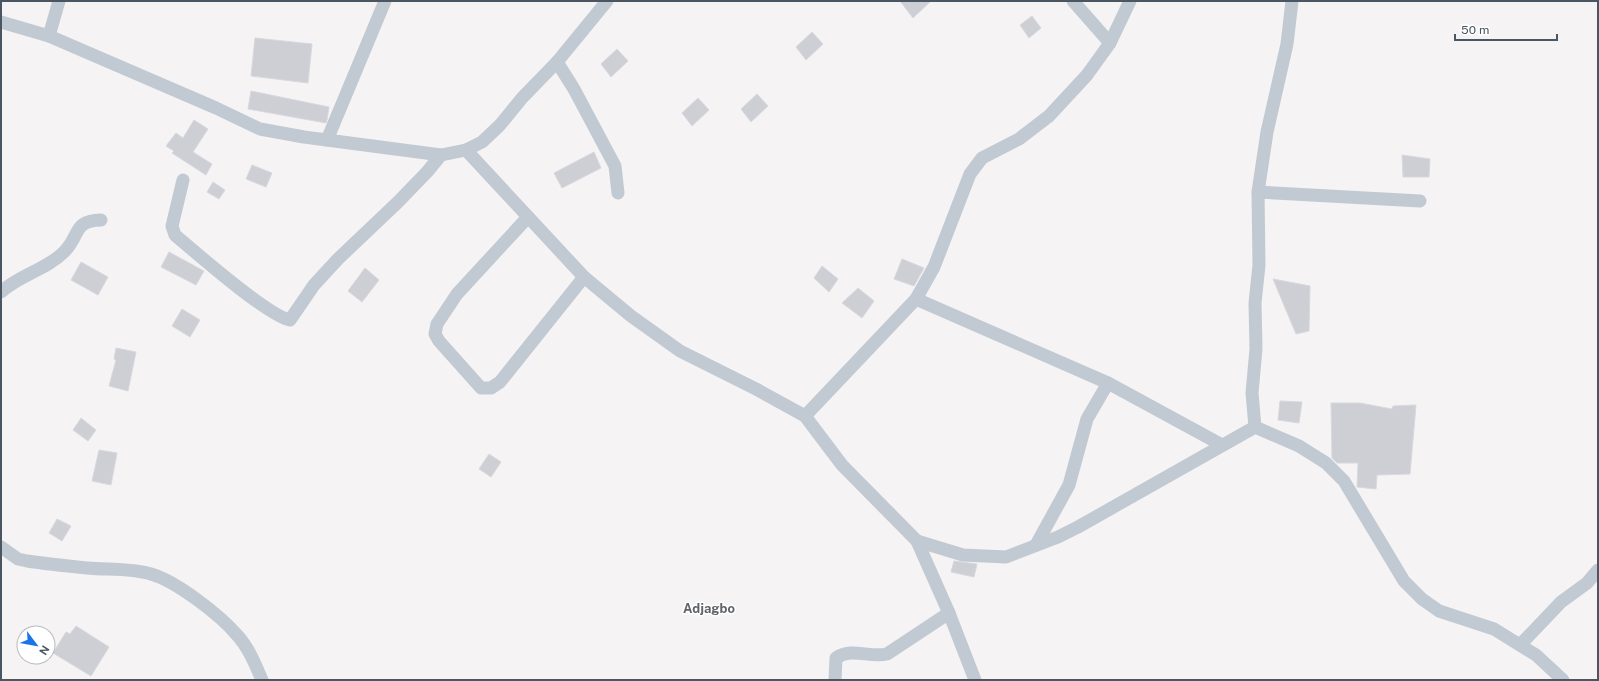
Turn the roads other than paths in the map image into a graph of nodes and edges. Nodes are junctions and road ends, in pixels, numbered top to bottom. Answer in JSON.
{"nodes":[{"id":1,"x":60,"y":1,"type":"edge"},
{"id":2,"x":385,"y":1,"type":"edge"},
{"id":3,"x":607,"y":1,"type":"edge"},
{"id":4,"x":1073,"y":1,"type":"edge"},
{"id":5,"x":1130,"y":1,"type":"edge"},
{"id":6,"x":1292,"y":1,"type":"edge"},
{"id":7,"x":1,"y":22,"type":"edge"},
{"id":8,"x":49,"y":36,"type":"junction"},
{"id":9,"x":1110,"y":43,"type":"junction"},
{"id":10,"x":557,"y":62,"type":"junction"},
{"id":11,"x":327,"y":140,"type":"junction"},
{"id":12,"x":466,"y":150,"type":"junction"},
{"id":13,"x":441,"y":155,"type":"junction"},
{"id":14,"x":184,"y":180,"type":"dead end"},
{"id":15,"x":1258,"y":192,"type":"junction"},
{"id":16,"x":618,"y":193,"type":"dead end"},
{"id":17,"x":1420,"y":201,"type":"dead end"},
{"id":18,"x":528,"y":217,"type":"junction"},
{"id":19,"x":101,"y":220,"type":"dead end"},
{"id":20,"x":584,"y":277,"type":"junction"},
{"id":21,"x":1,"y":292,"type":"edge"},
{"id":22,"x":916,"y":299,"type":"junction"},
{"id":23,"x":1108,"y":383,"type":"junction"},
{"id":24,"x":805,"y":416,"type":"junction"},
{"id":25,"x":1255,"y":427,"type":"junction"},
{"id":26,"x":1222,"y":444,"type":"junction"},
{"id":27,"x":917,"y":542,"type":"junction"},
{"id":28,"x":1036,"y":545,"type":"junction"},
{"id":29,"x":1,"y":547,"type":"edge"},
{"id":30,"x":1598,"y":570,"type":"edge"},
{"id":31,"x":1593,"y":584,"type":"edge"},
{"id":32,"x":949,"y":613,"type":"junction"},
{"id":33,"x":1520,"y":645,"type":"junction"},
{"id":34,"x":262,"y":680,"type":"edge"},
{"id":35,"x":835,"y":680,"type":"edge"},
{"id":36,"x":974,"y":680,"type":"edge"},
{"id":37,"x":1563,"y":680,"type":"edge"}],
"edges":[{"from":1,"to":8,"type":"street"},
{"from":2,"to":11,"type":"street"},
{"from":3,"to":10,"type":"street"},
{"from":4,"to":9,"type":"street"},
{"from":5,"to":9,"type":"street"},
{"from":6,"to":15,"type":"street"},
{"from":7,"to":8,"type":"street"},
{"from":8,"to":11,"type":"street"},
{"from":9,"to":22,"type":"street"},
{"from":10,"to":12,"type":"street"},
{"from":10,"to":16,"type":"street"},
{"from":11,"to":13,"type":"street"},
{"from":12,"to":13,"type":"street"},
{"from":12,"to":18,"type":"street"},
{"from":13,"to":14,"type":"street"},
{"from":15,"to":17,"type":"street"},
{"from":15,"to":25,"type":"street"},
{"from":18,"to":20,"type":"street"},
{"from":18,"to":20,"type":"street"},
{"from":19,"to":21,"type":"street"},
{"from":20,"to":24,"type":"street"},
{"from":22,"to":23,"type":"street"},
{"from":22,"to":24,"type":"street"},
{"from":23,"to":26,"type":"street"},
{"from":23,"to":28,"type":"street"},
{"from":24,"to":27,"type":"street"},
{"from":25,"to":26,"type":"street"},
{"from":25,"to":33,"type":"street"},
{"from":26,"to":28,"type":"street"},
{"from":27,"to":28,"type":"street"},
{"from":27,"to":32,"type":"street"},
{"from":29,"to":34,"type":"street"},
{"from":30,"to":31,"type":"street"},
{"from":31,"to":33,"type":"street"},
{"from":32,"to":35,"type":"street"},
{"from":32,"to":36,"type":"street"},
{"from":33,"to":37,"type":"street"}]}
